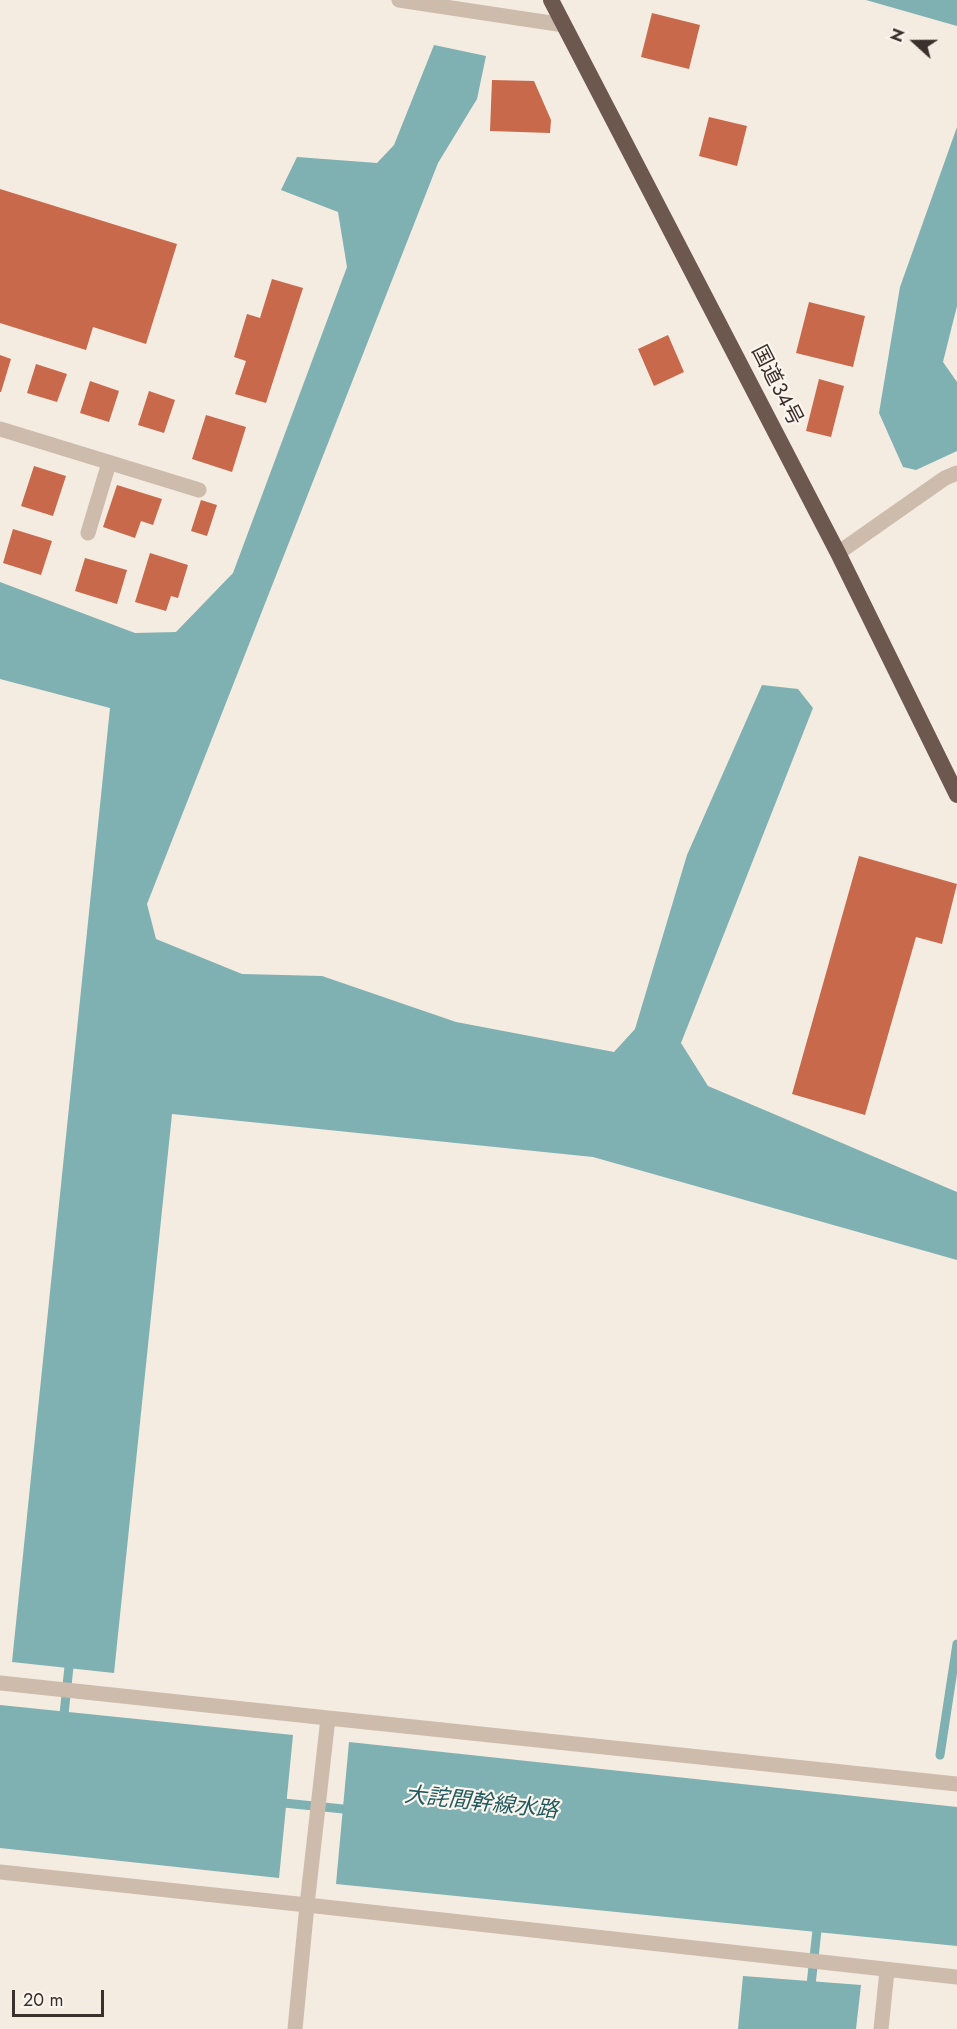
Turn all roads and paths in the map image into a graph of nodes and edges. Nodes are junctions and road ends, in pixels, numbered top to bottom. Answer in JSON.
{"nodes":[{"id":1,"x":399,"y":0,"type":"edge"},
{"id":2,"x":551,"y":0,"type":"edge"},
{"id":3,"x":564,"y":26,"type":"junction"},
{"id":4,"x":0,"y":429,"type":"edge"},
{"id":5,"x":109,"y":463,"type":"junction"},
{"id":6,"x":957,"y":473,"type":"edge"},
{"id":7,"x":198,"y":490,"type":"dead end"},
{"id":8,"x":88,"y":533,"type":"dead end"},
{"id":9,"x":838,"y":553,"type":"junction"},
{"id":10,"x":957,"y":795,"type":"edge"},
{"id":11,"x":0,"y":1683,"type":"edge"},
{"id":12,"x":328,"y":1718,"type":"junction"},
{"id":13,"x":957,"y":1784,"type":"edge"},
{"id":14,"x":0,"y":1872,"type":"edge"},
{"id":15,"x":307,"y":1905,"type":"junction"},
{"id":16,"x":887,"y":1971,"type":"junction"},
{"id":17,"x":957,"y":1977,"type":"edge"},
{"id":18,"x":295,"y":2029,"type":"edge"},
{"id":19,"x":881,"y":2029,"type":"edge"}],
"edges":[{"from":1,"to":3,"type":"street"},
{"from":2,"to":3,"type":"highway","name":"国道34号"},
{"from":3,"to":9,"type":"highway","name":"国道34号"},
{"from":4,"to":5,"type":"street"},
{"from":5,"to":7,"type":"street"},
{"from":5,"to":8,"type":"street"},
{"from":6,"to":9,"type":"street"},
{"from":9,"to":10,"type":"highway","name":"国道34号"},
{"from":11,"to":12,"type":"street"},
{"from":12,"to":13,"type":"street"},
{"from":12,"to":15,"type":"street"},
{"from":14,"to":15,"type":"street"},
{"from":15,"to":16,"type":"street"},
{"from":15,"to":18,"type":"street"},
{"from":16,"to":17,"type":"street"},
{"from":16,"to":19,"type":"street"}]}
